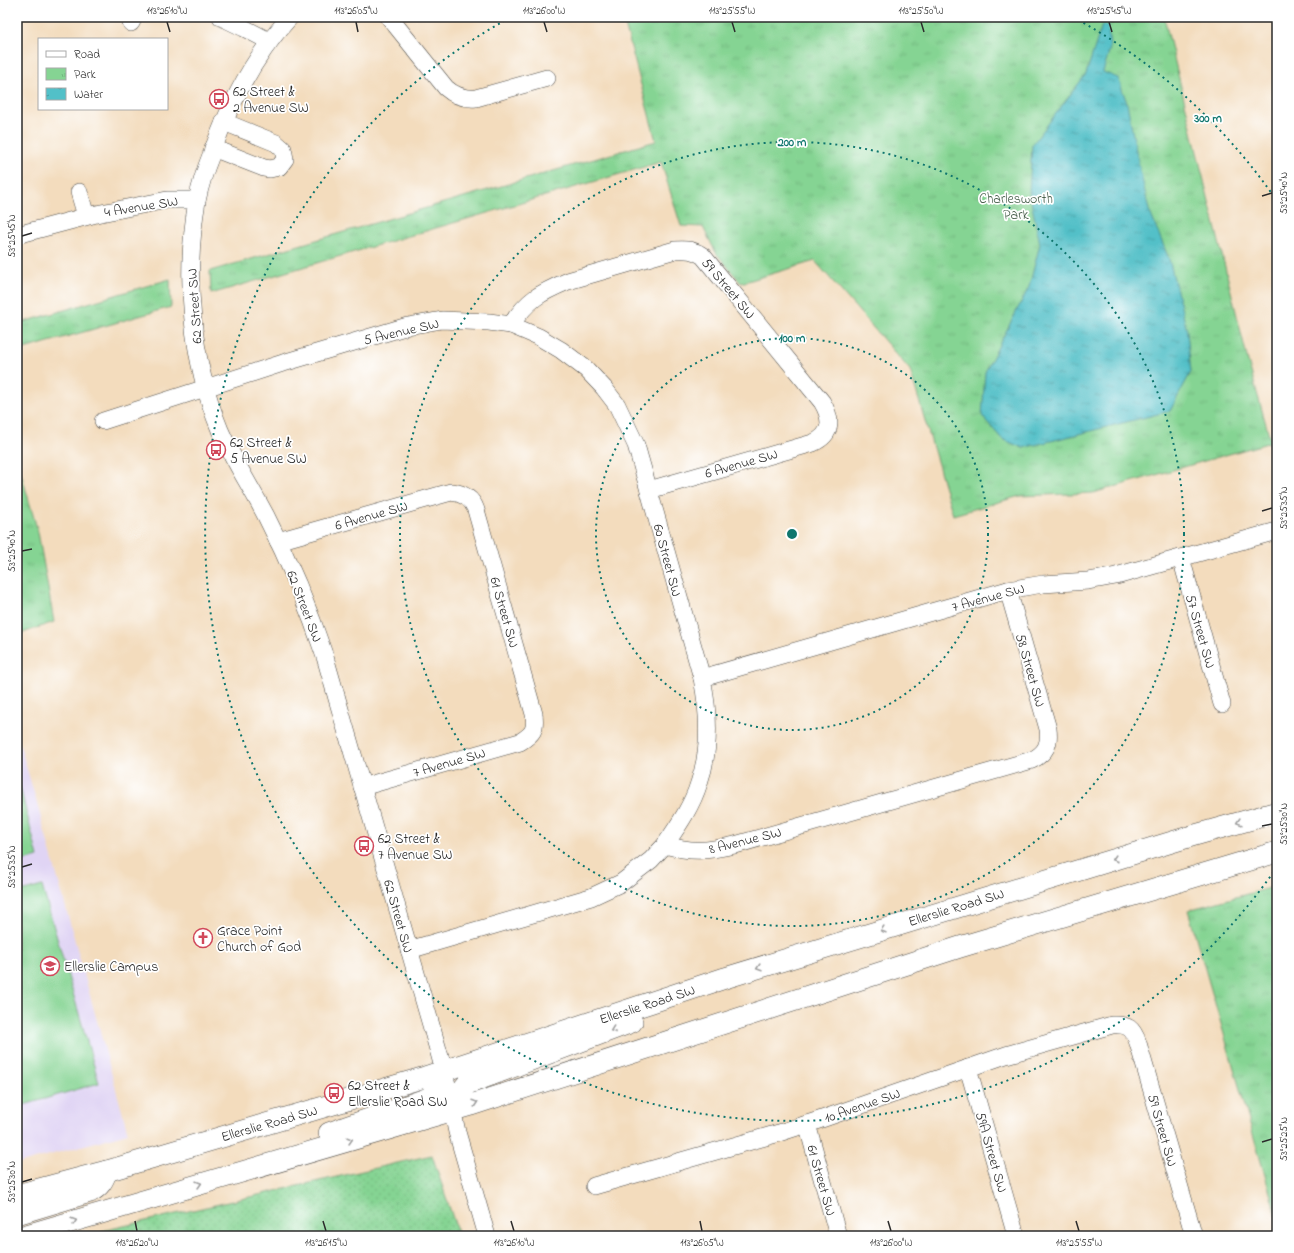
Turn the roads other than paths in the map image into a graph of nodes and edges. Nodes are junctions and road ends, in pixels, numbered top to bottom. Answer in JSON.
{"nodes":[{"id":1,"x":221,"y":17,"type":"edge"},
{"id":2,"x":290,"y":17,"type":"edge"},
{"id":3,"x":389,"y":17,"type":"edge"},
{"id":4,"x":269,"y":41,"type":"junction"},
{"id":5,"x":547,"y":78,"type":"dead end"},
{"id":6,"x":224,"y":122,"type":"junction"},
{"id":7,"x":213,"y":148,"type":"junction"},
{"id":8,"x":79,"y":192,"type":"dead end"},
{"id":9,"x":197,"y":200,"type":"junction"},
{"id":10,"x":86,"y":216,"type":"junction"},
{"id":11,"x":17,"y":235,"type":"edge"},
{"id":12,"x":511,"y":325,"type":"junction"},
{"id":13,"x":206,"y":388,"type":"junction"},
{"id":14,"x":103,"y":421,"type":"dead end"},
{"id":15,"x":829,"y":429,"type":"joint"},
{"id":16,"x":649,"y":490,"type":"junction"},
{"id":17,"x":464,"y":495,"type":"joint"},
{"id":18,"x":1277,"y":531,"type":"edge"},
{"id":19,"x":278,"y":541,"type":"junction"},
{"id":20,"x":1181,"y":558,"type":"junction"},
{"id":21,"x":1008,"y":590,"type":"junction"},
{"id":22,"x":702,"y":678,"type":"junction"},
{"id":23,"x":1222,"y":704,"type":"dead end"},
{"id":24,"x":532,"y":733,"type":"joint"},
{"id":25,"x":1046,"y":750,"type":"joint"},
{"id":26,"x":362,"y":787,"type":"junction"},
{"id":27,"x":1277,"y":812,"type":"edge"},
{"id":28,"x":666,"y":845,"type":"junction"},
{"id":29,"x":1277,"y":852,"type":"edge"},
{"id":30,"x":409,"y":950,"type":"junction"},
{"id":31,"x":725,"y":978,"type":"junction"},
{"id":32,"x":1128,"y":1027,"type":"joint"},
{"id":33,"x":968,"y":1068,"type":"junction"},
{"id":34,"x":444,"y":1071,"type":"junction"},
{"id":35,"x":452,"y":1110,"type":"junction"},
{"id":36,"x":806,"y":1124,"type":"junction"},
{"id":37,"x":249,"y":1170,"type":"junction"},
{"id":38,"x":107,"y":1171,"type":"junction"},
{"id":39,"x":594,"y":1186,"type":"dead end"},
{"id":40,"x":17,"y":1196,"type":"edge"},
{"id":41,"x":117,"y":1208,"type":"junction"},
{"id":42,"x":17,"y":1214,"type":"edge"},
{"id":43,"x":23,"y":1236,"type":"edge"},
{"id":44,"x":487,"y":1236,"type":"edge"},
{"id":45,"x":838,"y":1236,"type":"edge"},
{"id":46,"x":1016,"y":1236,"type":"edge"},
{"id":47,"x":1194,"y":1236,"type":"edge"}],
"edges":[{"from":1,"to":4,"type":"street"},
{"from":2,"to":4,"type":"street","name":"62 Street SW"},
{"from":3,"to":5,"type":"street"},
{"from":4,"to":6,"type":"street","name":"62 Street SW"},
{"from":6,"to":7,"type":"street","name":"62 Street SW"},
{"from":6,"to":7,"type":"street"},
{"from":7,"to":9,"type":"street","name":"62 Street SW"},
{"from":8,"to":10,"type":"street","name":"4 Avenue SW"},
{"from":9,"to":10,"type":"street","name":"4 Avenue SW"},
{"from":9,"to":13,"type":"street","name":"62 Street SW"},
{"from":10,"to":11,"type":"street","name":"4 Avenue SW"},
{"from":12,"to":13,"type":"street","name":"5 Avenue SW"},
{"from":12,"to":15,"type":"street","name":"59 Street SW"},
{"from":12,"to":16,"type":"street","name":"60 Street SW"},
{"from":13,"to":14,"type":"street","name":"5 Avenue SW"},
{"from":13,"to":19,"type":"street","name":"62 Street SW"},
{"from":15,"to":16,"type":"street","name":"6 Avenue SW"},
{"from":16,"to":22,"type":"street","name":"60 Street SW"},
{"from":17,"to":19,"type":"street","name":"6 Avenue SW"},
{"from":17,"to":24,"type":"street","name":"61 Street SW"},
{"from":18,"to":20,"type":"street","name":"7 Avenue SW"},
{"from":19,"to":26,"type":"street","name":"62 Street SW"},
{"from":20,"to":21,"type":"street","name":"7 Avenue SW"},
{"from":20,"to":23,"type":"street","name":"57 Street SW"},
{"from":21,"to":22,"type":"street","name":"7 Avenue SW"},
{"from":21,"to":25,"type":"street","name":"58 Street SW"},
{"from":22,"to":28,"type":"street","name":"60 Street SW"},
{"from":24,"to":26,"type":"street","name":"7 Avenue SW"},
{"from":25,"to":28,"type":"street","name":"8 Avenue SW"},
{"from":26,"to":30,"type":"street","name":"62 Street SW"},
{"from":27,"to":31,"type":"main road","name":"Ellerslie Road SW","one_way":true},
{"from":28,"to":30,"type":"street"},
{"from":35,"to":29,"type":"main road","one_way":true},
{"from":30,"to":34,"type":"street","name":"62 Street SW"},
{"from":31,"to":34,"type":"main road","name":"Ellerslie Road SW"},
{"from":31,"to":35,"type":"main road","one_way":true},
{"from":32,"to":33,"type":"street","name":"10 Avenue SW"},
{"from":32,"to":47,"type":"street","name":"59 Street SW"},
{"from":33,"to":36,"type":"street","name":"10 Avenue SW"},
{"from":33,"to":46,"type":"street","name":"59A Street SW"},
{"from":34,"to":35,"type":"street","name":"62 Street SW"},
{"from":34,"to":37,"type":"main road"},
{"from":34,"to":38,"type":"main road","name":"Ellerslie Road SW"},
{"from":37,"to":35,"type":"main road","one_way":true},
{"from":35,"to":44,"type":"street","name":"62 Street SW"},
{"from":36,"to":39,"type":"street","name":"10 Avenue SW"},
{"from":36,"to":45,"type":"street","name":"61 Street SW"},
{"from":41,"to":37,"type":"main road","one_way":true},
{"from":38,"to":40,"type":"main road","name":"Ellerslie Road SW"},
{"from":38,"to":41,"type":"main road"},
{"from":38,"to":42,"type":"main road"},
{"from":43,"to":41,"type":"main road","one_way":true}]}
